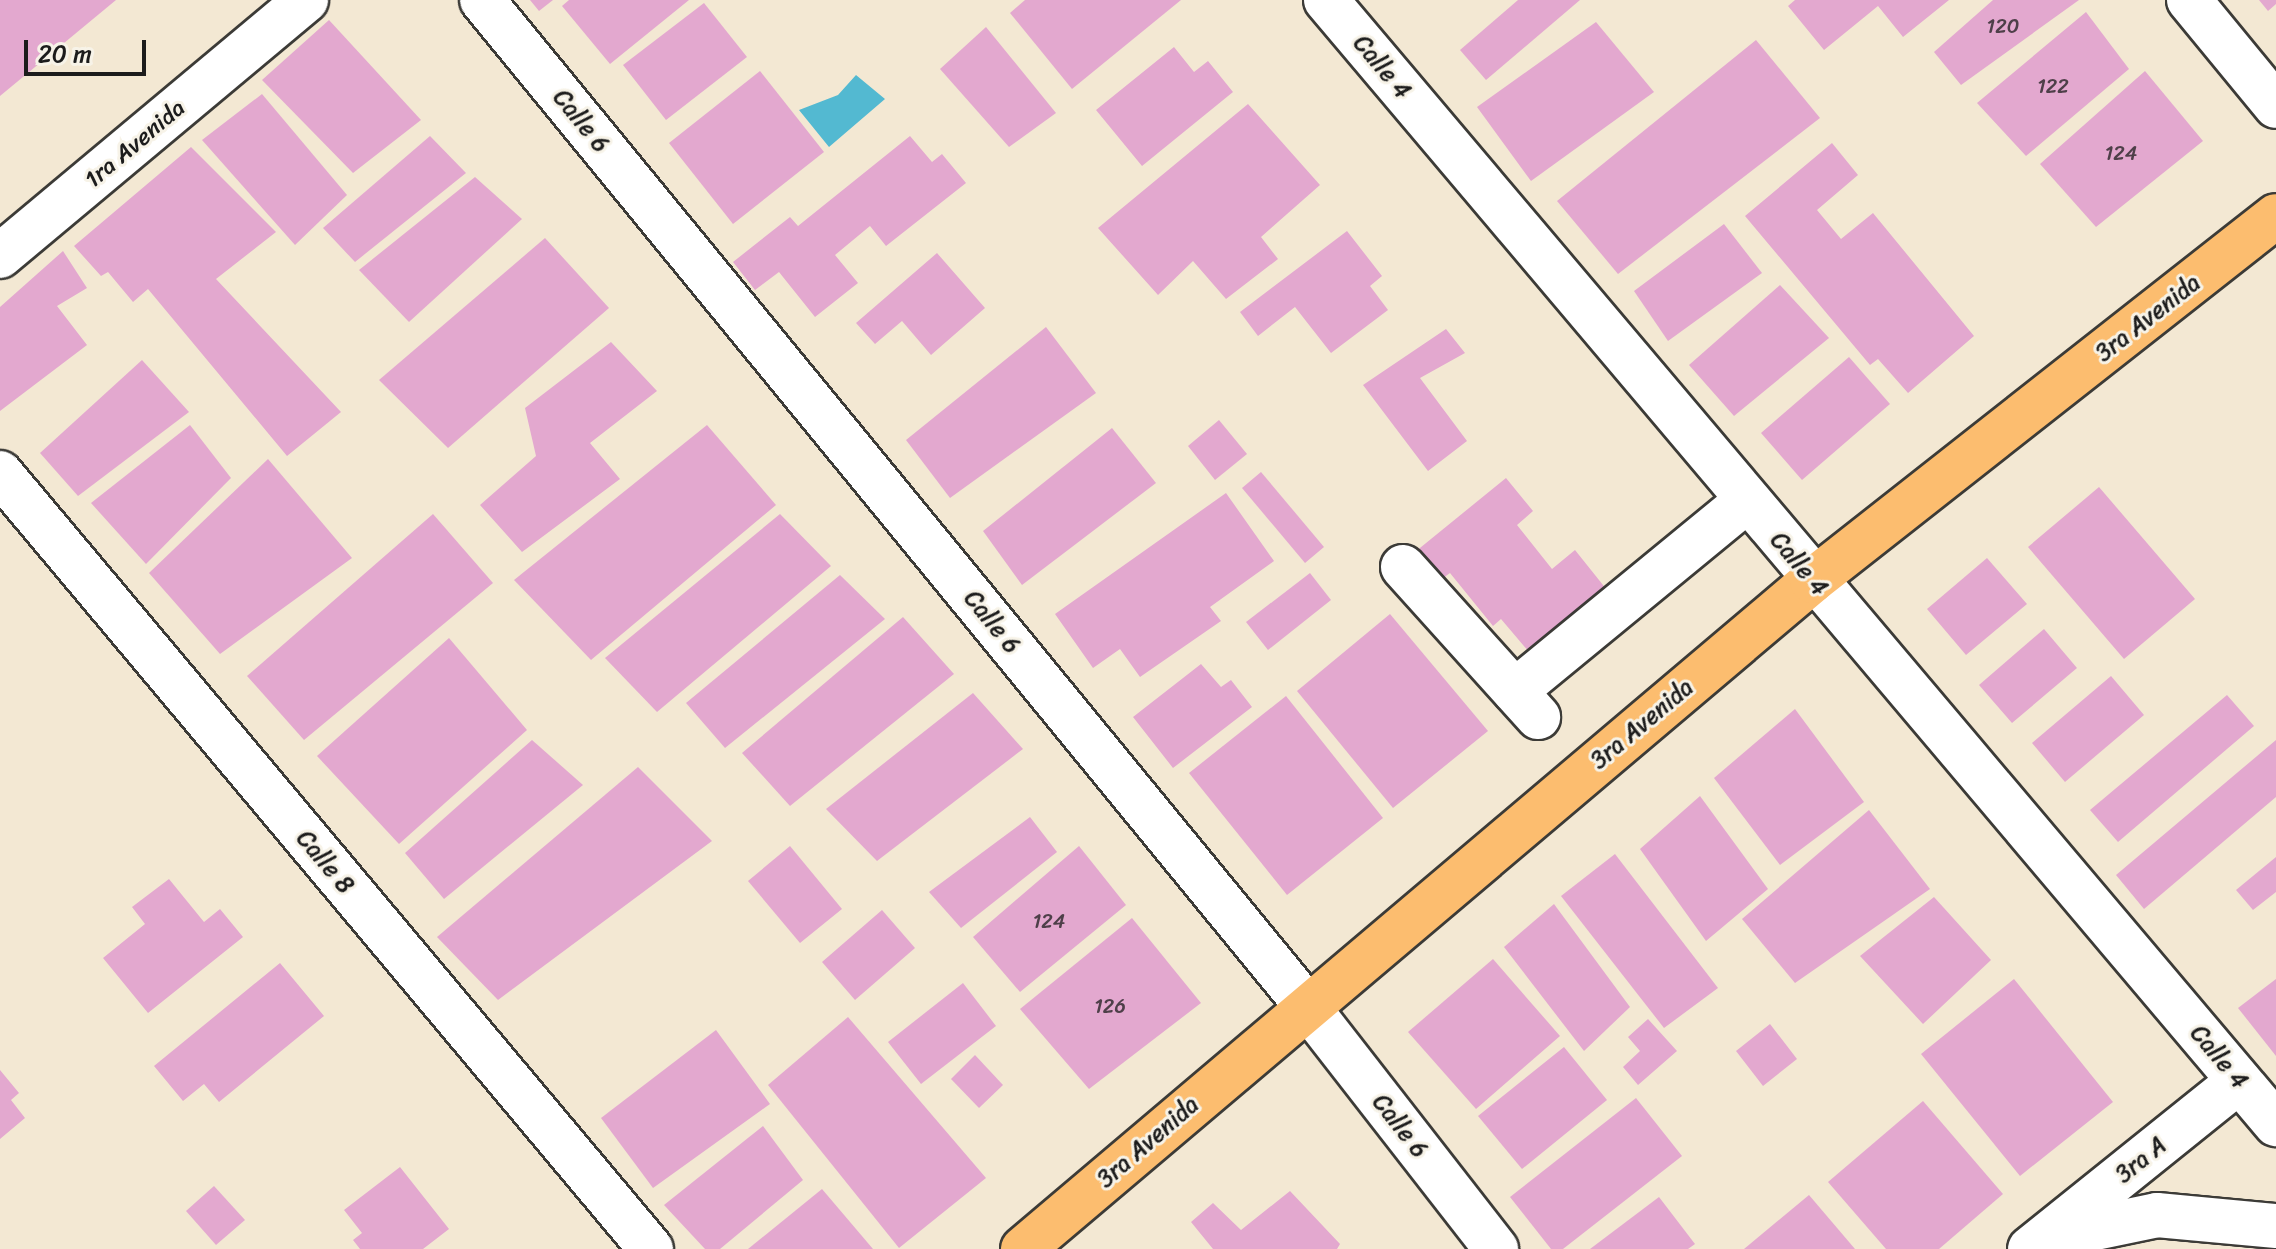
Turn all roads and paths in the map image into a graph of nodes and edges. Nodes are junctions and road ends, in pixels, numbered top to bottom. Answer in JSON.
{"nodes":[{"id":1,"x":306,"y":0,"type":"edge"},
{"id":2,"x":482,"y":0,"type":"edge"},
{"id":3,"x":1326,"y":0,"type":"edge"},
{"id":4,"x":2189,"y":0,"type":"edge"},
{"id":5,"x":2276,"y":106,"type":"edge"},
{"id":6,"x":2276,"y":216,"type":"edge"},
{"id":7,"x":0,"y":256,"type":"edge"},
{"id":8,"x":0,"y":473,"type":"edge"},
{"id":9,"x":1746,"y":501,"type":"junction"},
{"id":10,"x":1403,"y":567,"type":"dead end"},
{"id":11,"x":1812,"y":581,"type":"junction"},
{"id":12,"x":1307,"y":1006,"type":"junction"},
{"id":13,"x":2239,"y":1081,"type":"junction"},
{"id":14,"x":2276,"y":1124,"type":"edge"},
{"id":15,"x":2276,"y":1226,"type":"edge"},
{"id":16,"x":2036,"y":1244,"type":"edge"},
{"id":17,"x":651,"y":1249,"type":"edge"},
{"id":18,"x":1023,"y":1249,"type":"edge"},
{"id":19,"x":1496,"y":1249,"type":"edge"}],
"edges":[{"from":1,"to":7,"type":"street","name":"1ra Avenida"},
{"from":2,"to":12,"type":"street","name":"Calle 6"},
{"from":3,"to":9,"type":"street","name":"Calle 4"},
{"from":4,"to":5,"type":"street"},
{"from":6,"to":11,"type":"main road","name":"3ra Avenida"},
{"from":8,"to":17,"type":"street","name":"Calle 8"},
{"from":9,"to":10,"type":"street"},
{"from":9,"to":11,"type":"street","name":"Calle 4"},
{"from":11,"to":12,"type":"main road","name":"3ra Avenida"},
{"from":11,"to":13,"type":"street","name":"Calle 4"},
{"from":12,"to":18,"type":"main road","name":"3ra Avenida"},
{"from":12,"to":19,"type":"street","name":"Calle 6"},
{"from":13,"to":14,"type":"street","name":"Calle 4"},
{"from":13,"to":16,"type":"street","name":"3ra A"},
{"from":15,"to":16,"type":"street","name":"3ra A"}]}
